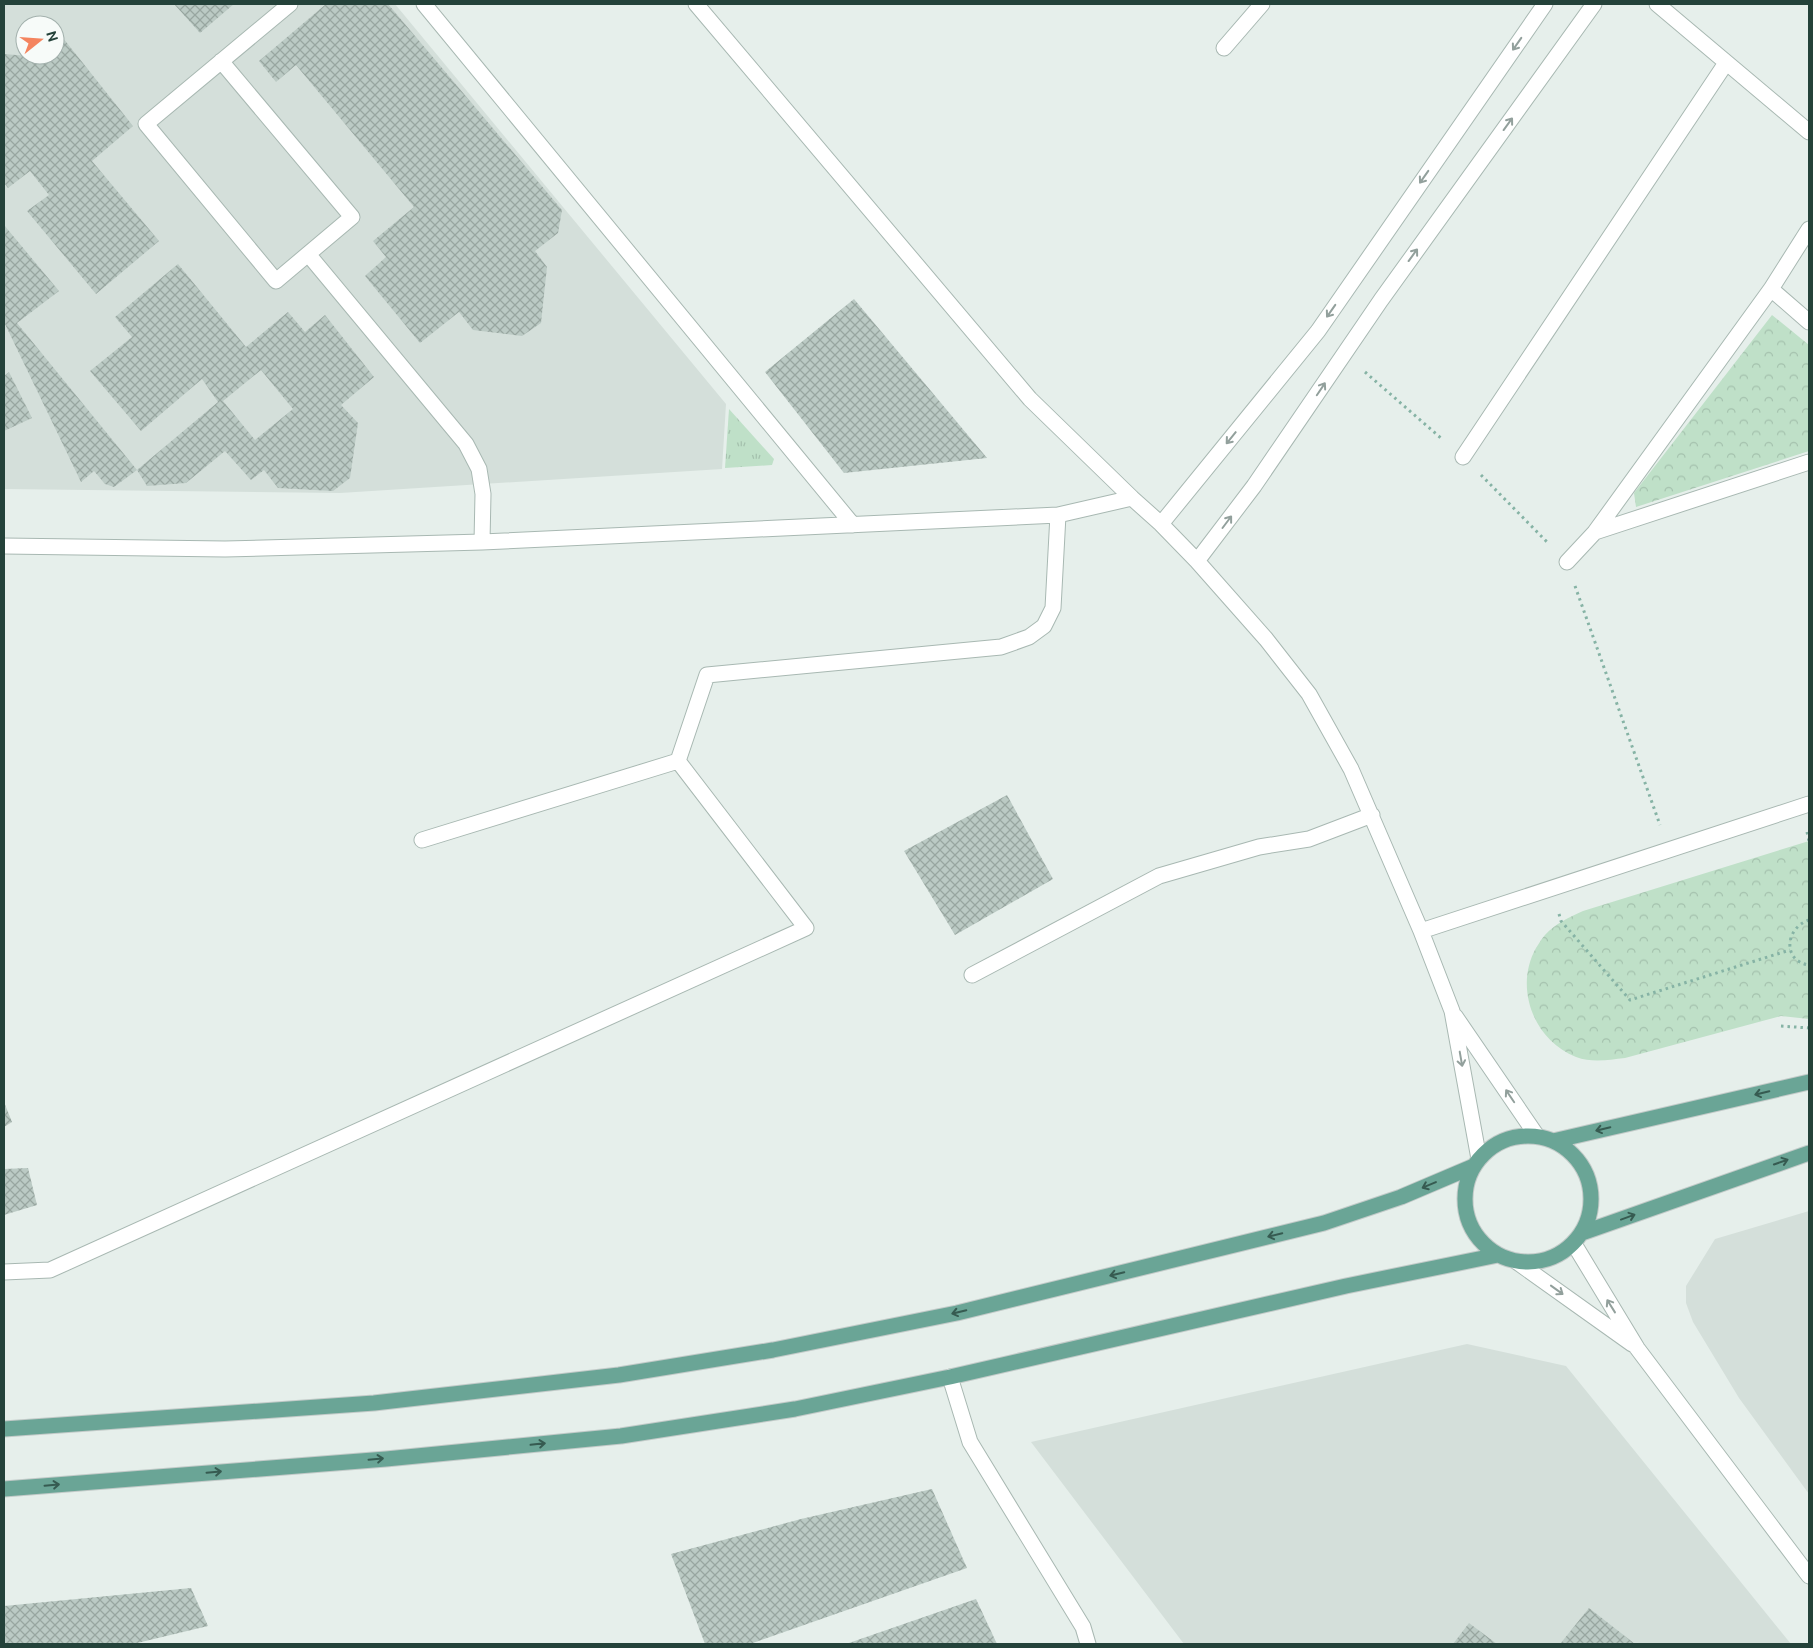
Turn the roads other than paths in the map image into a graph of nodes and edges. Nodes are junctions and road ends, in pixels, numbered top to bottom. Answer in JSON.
{"nodes":[{"id":1,"x":290,"y":4,"type":"edge"},
{"id":2,"x":424,"y":4,"type":"edge"},
{"id":3,"x":696,"y":4,"type":"edge"},
{"id":4,"x":1262,"y":4,"type":"edge"},
{"id":5,"x":1545,"y":4,"type":"edge"},
{"id":6,"x":1594,"y":4,"type":"edge"},
{"id":7,"x":1657,"y":4,"type":"edge"},
{"id":8,"x":1224,"y":48,"type":"dead end"},
{"id":9,"x":221,"y":61,"type":"junction"},
{"id":10,"x":1726,"y":63,"type":"junction"},
{"id":11,"x":1809,"y":132,"type":"edge"},
{"id":12,"x":1809,"y":229,"type":"edge"},
{"id":13,"x":308,"y":254,"type":"junction"},
{"id":14,"x":1771,"y":289,"type":"junction"},
{"id":15,"x":1809,"y":322,"type":"edge"},
{"id":16,"x":1463,"y":457,"type":"road end"},
{"id":17,"x":1809,"y":462,"type":"edge"},
{"id":18,"x":1132,"y":498,"type":"junction"},
{"id":19,"x":1058,"y":515,"type":"junction"},
{"id":20,"x":1161,"y":524,"type":"junction"},
{"id":21,"x":853,"y":525,"type":"junction"},
{"id":22,"x":1595,"y":532,"type":"junction"},
{"id":23,"x":482,"y":542,"type":"junction"},
{"id":24,"x":4,"y":546,"type":"edge"},
{"id":25,"x":1197,"y":561,"type":"junction"},
{"id":26,"x":1567,"y":562,"type":"road end"},
{"id":27,"x":678,"y":761,"type":"junction"},
{"id":28,"x":1809,"y":804,"type":"edge"},
{"id":29,"x":1372,"y":815,"type":"junction"},
{"id":30,"x":422,"y":840,"type":"dead end"},
{"id":31,"x":1421,"y":931,"type":"junction"},
{"id":32,"x":972,"y":975,"type":"dead end"},
{"id":33,"x":1452,"y":1011,"type":"junction"},
{"id":34,"x":1809,"y":1082,"type":"edge"},
{"id":35,"x":1537,"y":1136,"type":"junction"},
{"id":36,"x":1553,"y":1141,"type":"junction"},
{"id":37,"x":1809,"y":1152,"type":"edge"},
{"id":38,"x":1476,"y":1163,"type":"junction"},
{"id":39,"x":1578,"y":1239,"type":"junction"},
{"id":40,"x":1498,"y":1256,"type":"junction"},
{"id":41,"x":1517,"y":1262,"type":"junction"},
{"id":42,"x":4,"y":1272,"type":"edge"},
{"id":43,"x":1637,"y":1348,"type":"junction"},
{"id":44,"x":950,"y":1377,"type":"junction"},
{"id":45,"x":4,"y":1430,"type":"edge"},
{"id":46,"x":4,"y":1489,"type":"edge"},
{"id":47,"x":1809,"y":1576,"type":"edge"},
{"id":48,"x":1088,"y":1644,"type":"edge"}],
"edges":[{"from":1,"to":9,"type":"street"},
{"from":2,"to":21,"type":"street"},
{"from":3,"to":18,"type":"street"},
{"from":4,"to":8,"type":"street"},
{"from":5,"to":20,"type":"street","one_way":true},
{"from":25,"to":6,"type":"street","one_way":true},
{"from":7,"to":10,"type":"street"},
{"from":9,"to":13,"type":"street"},
{"from":9,"to":13,"type":"street"},
{"from":10,"to":11,"type":"street"},
{"from":10,"to":16,"type":"street"},
{"from":12,"to":14,"type":"street"},
{"from":13,"to":23,"type":"street"},
{"from":14,"to":15,"type":"street"},
{"from":14,"to":22,"type":"street"},
{"from":17,"to":22,"type":"street"},
{"from":18,"to":19,"type":"street"},
{"from":18,"to":20,"type":"street"},
{"from":19,"to":21,"type":"street"},
{"from":19,"to":27,"type":"street"},
{"from":20,"to":25,"type":"street"},
{"from":21,"to":23,"type":"street"},
{"from":22,"to":26,"type":"street"},
{"from":23,"to":24,"type":"street"},
{"from":25,"to":29,"type":"street"},
{"from":27,"to":30,"type":"street"},
{"from":27,"to":42,"type":"street"},
{"from":28,"to":31,"type":"street"},
{"from":29,"to":31,"type":"street"},
{"from":29,"to":32,"type":"street"},
{"from":31,"to":33,"type":"street"},
{"from":35,"to":33,"type":"street","one_way":true},
{"from":33,"to":38,"type":"street","one_way":true},
{"from":34,"to":36,"type":"main road","one_way":true},
{"from":35,"to":36,"type":"main road"},
{"from":35,"to":38,"type":"main road"},
{"from":36,"to":39,"type":"main road"},
{"from":39,"to":37,"type":"main road","one_way":true},
{"from":38,"to":40,"type":"main road"},
{"from":38,"to":45,"type":"main road","one_way":true},
{"from":39,"to":41,"type":"main road"},
{"from":43,"to":39,"type":"street","one_way":true},
{"from":40,"to":41,"type":"main road"},
{"from":40,"to":44,"type":"main road"},
{"from":41,"to":43,"type":"street","one_way":true},
{"from":43,"to":47,"type":"street"},
{"from":46,"to":44,"type":"main road","one_way":true},
{"from":44,"to":48,"type":"street"}]}
